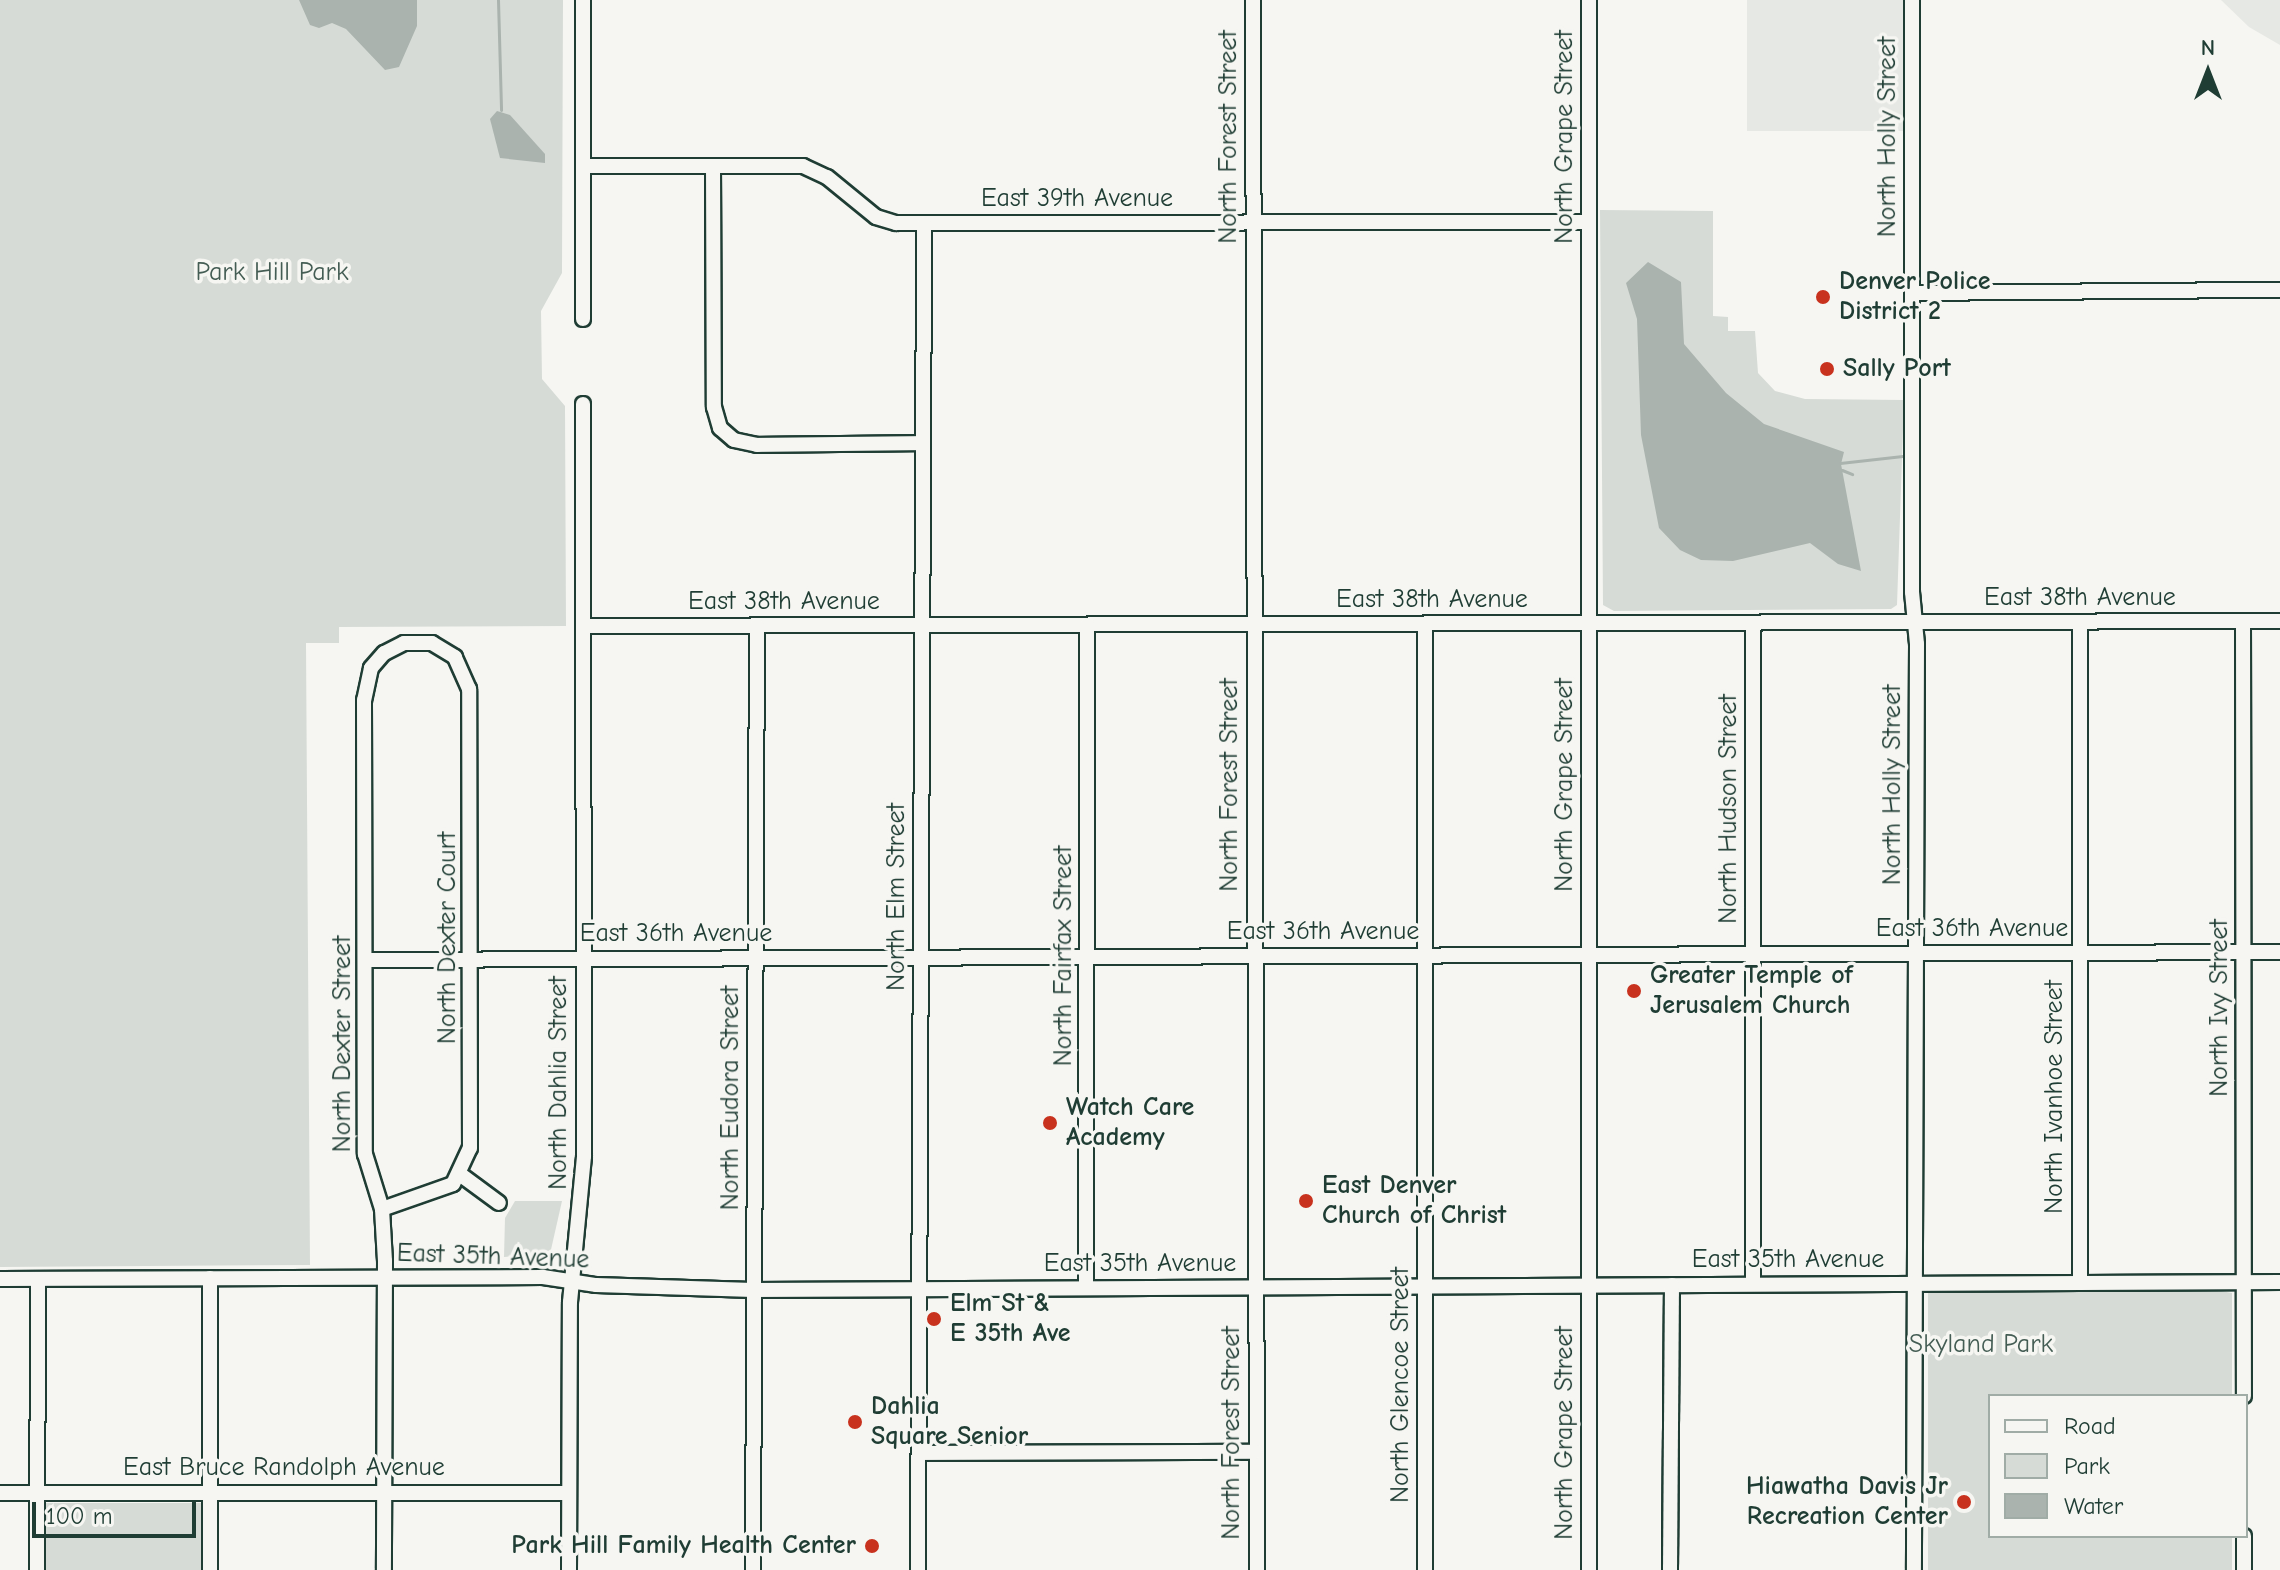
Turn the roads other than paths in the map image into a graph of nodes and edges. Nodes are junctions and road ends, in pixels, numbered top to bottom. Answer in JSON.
{"nodes":[{"id":1,"x":583,"y":0,"type":"edge"},
{"id":2,"x":1253,"y":0,"type":"edge"},
{"id":3,"x":1589,"y":0,"type":"edge"},
{"id":4,"x":1912,"y":0,"type":"edge"},
{"id":5,"x":583,"y":166,"type":"junction"},
{"id":6,"x":713,"y":166,"type":"junction"},
{"id":7,"x":1589,"y":222,"type":"junction"},
{"id":8,"x":1254,"y":223,"type":"junction"},
{"id":9,"x":924,"y":224,"type":"junction"},
{"id":10,"x":2280,"y":290,"type":"edge"},
{"id":11,"x":1912,"y":293,"type":"junction"},
{"id":12,"x":583,"y":319,"type":"dead end"},
{"id":13,"x":583,"y":404,"type":"dead end"},
{"id":14,"x":923,"y":443,"type":"junction"},
{"id":15,"x":2243,"y":621,"type":"junction"},
{"id":16,"x":2280,"y":621,"type":"edge"},
{"id":17,"x":2080,"y":622,"type":"junction"},
{"id":18,"x":1753,"y":623,"type":"junction"},
{"id":19,"x":1914,"y":623,"type":"junction"},
{"id":20,"x":1425,"y":624,"type":"junction"},
{"id":21,"x":1589,"y":624,"type":"junction"},
{"id":22,"x":1087,"y":625,"type":"junction"},
{"id":23,"x":1253,"y":625,"type":"junction"},
{"id":24,"x":584,"y":626,"type":"junction"},
{"id":25,"x":757,"y":626,"type":"junction"},
{"id":26,"x":923,"y":626,"type":"junction"},
{"id":27,"x":417,"y":642,"type":"joint"},
{"id":28,"x":2079,"y":952,"type":"junction"},
{"id":29,"x":2244,"y":952,"type":"junction"},
{"id":30,"x":2280,"y":952,"type":"edge"},
{"id":31,"x":1917,"y":953,"type":"junction"},
{"id":32,"x":1589,"y":954,"type":"junction"},
{"id":33,"x":1754,"y":954,"type":"junction"},
{"id":34,"x":1426,"y":955,"type":"junction"},
{"id":35,"x":1254,"y":956,"type":"junction"},
{"id":36,"x":920,"y":957,"type":"junction"},
{"id":37,"x":1089,"y":957,"type":"junction"},
{"id":38,"x":755,"y":958,"type":"junction"},
{"id":39,"x":473,"y":959,"type":"junction"},
{"id":40,"x":584,"y":959,"type":"junction"},
{"id":41,"x":367,"y":960,"type":"junction"},
{"id":42,"x":461,"y":1175,"type":"junction"},
{"id":43,"x":499,"y":1203,"type":"dead end"},
{"id":44,"x":382,"y":1209,"type":"junction"},
{"id":45,"x":385,"y":1277,"type":"junction"},
{"id":46,"x":210,"y":1278,"type":"junction"},
{"id":47,"x":0,"y":1279,"type":"edge"},
{"id":48,"x":38,"y":1279,"type":"junction"},
{"id":49,"x":573,"y":1281,"type":"junction"},
{"id":50,"x":2244,"y":1282,"type":"junction"},
{"id":51,"x":2280,"y":1282,"type":"edge"},
{"id":52,"x":2080,"y":1283,"type":"junction"},
{"id":53,"x":1753,"y":1284,"type":"junction"},
{"id":54,"x":1917,"y":1284,"type":"junction"},
{"id":55,"x":1590,"y":1285,"type":"junction"},
{"id":56,"x":1672,"y":1285,"type":"junction"},
{"id":57,"x":1425,"y":1286,"type":"junction"},
{"id":58,"x":1256,"y":1287,"type":"junction"},
{"id":59,"x":1086,"y":1288,"type":"junction"},
{"id":60,"x":919,"y":1289,"type":"junction"},
{"id":61,"x":753,"y":1290,"type":"junction"},
{"id":62,"x":2244,"y":1394,"type":"edge"},
{"id":63,"x":1256,"y":1452,"type":"junction"},
{"id":64,"x":919,"y":1453,"type":"junction"},
{"id":65,"x":211,"y":1492,"type":"junction"},
{"id":66,"x":385,"y":1492,"type":"junction"},
{"id":67,"x":0,"y":1493,"type":"edge"},
{"id":68,"x":37,"y":1493,"type":"junction"},
{"id":69,"x":569,"y":1493,"type":"junction"},
{"id":70,"x":2244,"y":1538,"type":"edge"},
{"id":71,"x":37,"y":1570,"type":"edge"},
{"id":72,"x":210,"y":1570,"type":"edge"},
{"id":73,"x":384,"y":1570,"type":"edge"},
{"id":74,"x":569,"y":1570,"type":"edge"},
{"id":75,"x":753,"y":1570,"type":"edge"},
{"id":76,"x":918,"y":1570,"type":"edge"},
{"id":77,"x":1257,"y":1570,"type":"edge"},
{"id":78,"x":1425,"y":1570,"type":"edge"},
{"id":79,"x":1589,"y":1570,"type":"edge"},
{"id":80,"x":1670,"y":1570,"type":"edge"},
{"id":81,"x":1914,"y":1570,"type":"edge"},
{"id":82,"x":2244,"y":1570,"type":"edge"}],
"edges":[{"from":1,"to":5,"type":"street"},
{"from":2,"to":8,"type":"street","name":"North Forest Street"},
{"from":3,"to":7,"type":"street","name":"North Grape Street"},
{"from":4,"to":11,"type":"street","name":"North Holly Street"},
{"from":5,"to":6,"type":"street","name":"East 39th Avenue"},
{"from":5,"to":12,"type":"street"},
{"from":6,"to":9,"type":"street","name":"East 39th Avenue"},
{"from":6,"to":14,"type":"street"},
{"from":7,"to":8,"type":"street","name":"East 39th Avenue"},
{"from":7,"to":21,"type":"street","name":"North Grape Street"},
{"from":8,"to":9,"type":"street","name":"East 39th Avenue"},
{"from":8,"to":23,"type":"street","name":"North Forest Street"},
{"from":9,"to":14,"type":"street","name":"North Elm Street"},
{"from":10,"to":11,"type":"street"},
{"from":11,"to":19,"type":"street","name":"North Holly Street"},
{"from":13,"to":24,"type":"street","name":"North Dahlia Street"},
{"from":14,"to":26,"type":"street","name":"North Elm Street"},
{"from":15,"to":16,"type":"street","name":"East 38th Avenue"},
{"from":15,"to":17,"type":"street","name":"East 38th Avenue"},
{"from":15,"to":29,"type":"street","name":"North Ivy Street"},
{"from":17,"to":19,"type":"street","name":"East 38th Avenue"},
{"from":17,"to":28,"type":"street","name":"North Ivanhoe Street"},
{"from":18,"to":19,"type":"street","name":"East 38th Avenue"},
{"from":18,"to":21,"type":"street","name":"East 38th Avenue"},
{"from":18,"to":33,"type":"street","name":"North Hudson Street"},
{"from":19,"to":31,"type":"street","name":"North Holly Street"},
{"from":20,"to":21,"type":"street","name":"East 38th Avenue"},
{"from":20,"to":23,"type":"street","name":"East 38th Avenue"},
{"from":20,"to":34,"type":"street","name":"North Glencoe Street"},
{"from":21,"to":32,"type":"street","name":"North Grape Street"},
{"from":22,"to":23,"type":"street","name":"East 38th Avenue"},
{"from":22,"to":26,"type":"street","name":"East 38th Avenue"},
{"from":22,"to":37,"type":"street","name":"North Fairfax Street"},
{"from":23,"to":35,"type":"street","name":"North Forest Street"},
{"from":24,"to":25,"type":"street","name":"East 38th Avenue"},
{"from":24,"to":40,"type":"street","name":"North Dahlia Street"},
{"from":25,"to":26,"type":"street","name":"East 38th Avenue"},
{"from":25,"to":38,"type":"street","name":"North Eudora Street"},
{"from":26,"to":36,"type":"street","name":"North Elm Street"},
{"from":27,"to":39,"type":"street","name":"North Dexter Court"},
{"from":27,"to":41,"type":"street","name":"North Dexter Street"},
{"from":28,"to":29,"type":"street","name":"East 36th Avenue"},
{"from":28,"to":31,"type":"street","name":"East 36th Avenue"},
{"from":28,"to":52,"type":"street","name":"North Ivanhoe Street"},
{"from":29,"to":30,"type":"street","name":"East 36th Avenue"},
{"from":29,"to":50,"type":"street","name":"North Ivy Street"},
{"from":31,"to":33,"type":"street","name":"East 36th Avenue"},
{"from":31,"to":54,"type":"street","name":"North Holly Street"},
{"from":32,"to":33,"type":"street","name":"East 36th Avenue"},
{"from":32,"to":34,"type":"street","name":"East 36th Avenue"},
{"from":32,"to":55,"type":"street","name":"North Grape Street"},
{"from":33,"to":53,"type":"street","name":"North Hudson Street"},
{"from":34,"to":35,"type":"street","name":"East 36th Avenue"},
{"from":34,"to":57,"type":"street","name":"North Glencoe Street"},
{"from":35,"to":37,"type":"street","name":"East 36th Avenue"},
{"from":35,"to":58,"type":"street","name":"North Forest Street"},
{"from":36,"to":37,"type":"street","name":"East 36th Avenue"},
{"from":36,"to":38,"type":"street","name":"East 36th Avenue"},
{"from":36,"to":60,"type":"street","name":"North Elm Street"},
{"from":37,"to":59,"type":"street","name":"North Fairfax Street"},
{"from":38,"to":40,"type":"street","name":"East 36th Avenue"},
{"from":38,"to":61,"type":"street","name":"North Eudora Street"},
{"from":39,"to":40,"type":"street","name":"East 36th Avenue"},
{"from":39,"to":41,"type":"street","name":"East 36th Avenue"},
{"from":39,"to":42,"type":"street","name":"North Dexter Court"},
{"from":40,"to":49,"type":"street","name":"North Dahlia Street"},
{"from":41,"to":44,"type":"street","name":"North Dexter Street"},
{"from":42,"to":43,"type":"street"},
{"from":42,"to":44,"type":"street"},
{"from":44,"to":45,"type":"street","name":"North Dexter Street"},
{"from":45,"to":46,"type":"street","name":"East 35th Avenue"},
{"from":45,"to":49,"type":"street","name":"East 35th Avenue"},
{"from":45,"to":66,"type":"street","name":"North Dexter Street"},
{"from":46,"to":48,"type":"street","name":"East 35th Avenue"},
{"from":46,"to":65,"type":"street"},
{"from":47,"to":48,"type":"street","name":"East 35th Avenue"},
{"from":48,"to":68,"type":"street"},
{"from":49,"to":61,"type":"street","name":"East 35th Avenue"},
{"from":49,"to":69,"type":"street","name":"North Dahlia Street"},
{"from":50,"to":51,"type":"street","name":"East 35th Avenue"},
{"from":50,"to":52,"type":"street","name":"East 35th Avenue"},
{"from":50,"to":62,"type":"street","name":"North Ivy Street"},
{"from":52,"to":54,"type":"street","name":"East 35th Avenue"},
{"from":53,"to":54,"type":"street","name":"East 35th Avenue"},
{"from":53,"to":56,"type":"street","name":"East 35th Avenue"},
{"from":54,"to":81,"type":"street","name":"North Holly Street"},
{"from":55,"to":56,"type":"street","name":"East 35th Avenue"},
{"from":55,"to":57,"type":"street","name":"East 35th Avenue"},
{"from":55,"to":79,"type":"street","name":"North Grape Street"},
{"from":56,"to":80,"type":"street"},
{"from":57,"to":58,"type":"street","name":"East 35th Avenue"},
{"from":57,"to":78,"type":"street","name":"North Glencoe Street"},
{"from":58,"to":59,"type":"street","name":"East 35th Avenue"},
{"from":58,"to":63,"type":"street","name":"North Forest Street"},
{"from":59,"to":60,"type":"street","name":"East 35th Avenue"},
{"from":60,"to":61,"type":"street","name":"East 35th Avenue"},
{"from":60,"to":64,"type":"street","name":"North Elm Street"},
{"from":61,"to":75,"type":"street","name":"North Eudora Street"},
{"from":63,"to":64,"type":"street"},
{"from":63,"to":77,"type":"street","name":"North Forest Street"},
{"from":64,"to":76,"type":"street","name":"North Elm Street"},
{"from":65,"to":66,"type":"street","name":"East Bruce Randolph Avenue"},
{"from":65,"to":68,"type":"street","name":"East Bruce Randolph Avenue"},
{"from":65,"to":72,"type":"street"},
{"from":66,"to":69,"type":"street","name":"East Bruce Randolph Avenue"},
{"from":66,"to":73,"type":"street","name":"North Dexter Street"},
{"from":67,"to":68,"type":"street","name":"East Bruce Randolph Avenue"},
{"from":68,"to":71,"type":"street"},
{"from":69,"to":74,"type":"street","name":"North Dahlia Street"},
{"from":70,"to":82,"type":"street"}]}
